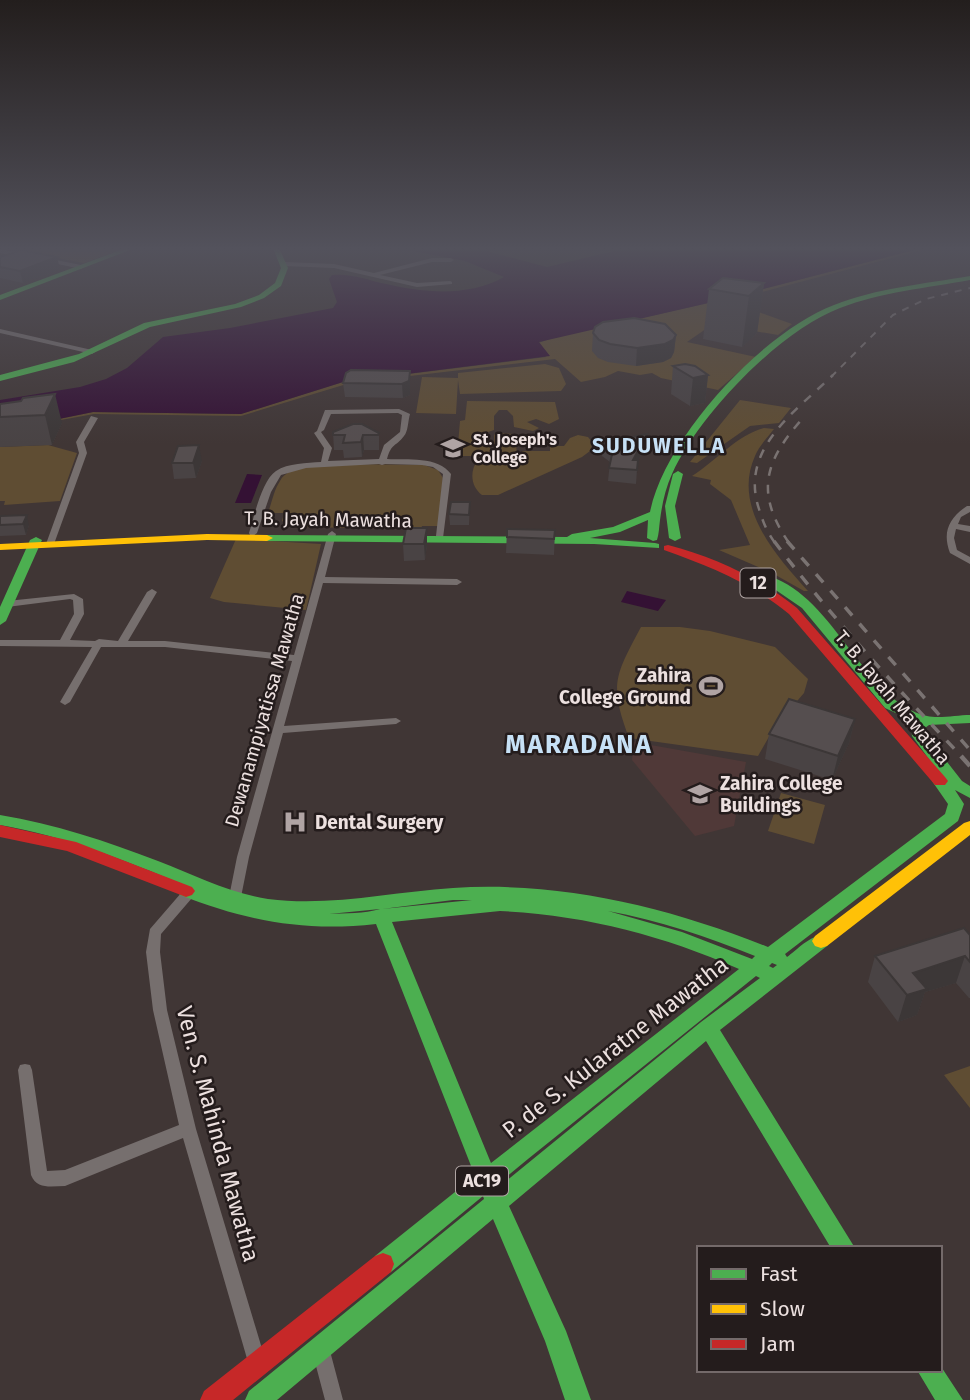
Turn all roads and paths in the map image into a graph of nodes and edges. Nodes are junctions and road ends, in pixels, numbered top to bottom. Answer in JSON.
{"nodes":[{"id":1,"x":196,"y":313,"type":"edge"},
{"id":2,"x":821,"y":313,"type":"edge"},
{"id":3,"x":0,"y":331,"type":"edge"},
{"id":4,"x":92,"y":352,"type":"junction"},
{"id":5,"x":0,"y":378,"type":"edge"},
{"id":6,"x":94,"y":418,"type":"dead end"},
{"id":7,"x":692,"y":442,"type":"junction"},
{"id":8,"x":324,"y":463,"type":"junction"},
{"id":9,"x":382,"y":463,"type":"junction"},
{"id":10,"x":970,"y":508,"type":"edge"},
{"id":11,"x":656,"y":513,"type":"junction"},
{"id":12,"x":953,"y":524,"type":"junction"},
{"id":13,"x":970,"y":529,"type":"edge"},
{"id":14,"x":253,"y":533,"type":"junction"},
{"id":15,"x":332,"y":536,"type":"junction"},
{"id":16,"x":440,"y":536,"type":"junction"},
{"id":17,"x":572,"y":537,"type":"junction"},
{"id":18,"x":43,"y":542,"type":"junction"},
{"id":19,"x":664,"y":542,"type":"junction"},
{"id":20,"x":0,"y":544,"type":"edge"},
{"id":21,"x":970,"y":561,"type":"edge"},
{"id":22,"x":321,"y":580,"type":"junction"},
{"id":23,"x":457,"y":582,"type":"dead end"},
{"id":24,"x":152,"y":592,"type":"dead end"},
{"id":25,"x":7,"y":604,"type":"junction"},
{"id":26,"x":806,"y":605,"type":"junction"},
{"id":27,"x":790,"y":608,"type":"junction"},
{"id":28,"x":0,"y":621,"type":"edge"},
{"id":29,"x":64,"y":642,"type":"junction"},
{"id":30,"x":99,"y":642,"type":"junction"},
{"id":31,"x":122,"y":642,"type":"junction"},
{"id":32,"x":0,"y":643,"type":"edge"},
{"id":33,"x":298,"y":659,"type":"junction"},
{"id":34,"x":65,"y":702,"type":"dead end"},
{"id":35,"x":970,"y":719,"type":"edge"},
{"id":36,"x":396,"y":721,"type":"dead end"},
{"id":37,"x":925,"y":721,"type":"junction"},
{"id":38,"x":278,"y":730,"type":"junction"},
{"id":39,"x":952,"y":787,"type":"junction"},
{"id":40,"x":970,"y":793,"type":"edge"},
{"id":41,"x":0,"y":820,"type":"edge"},
{"id":42,"x":970,"y":827,"type":"edge"},
{"id":43,"x":0,"y":831,"type":"edge"},
{"id":44,"x":192,"y":889,"type":"junction"},
{"id":45,"x":235,"y":897,"type":"junction"},
{"id":46,"x":381,"y":915,"type":"junction"},
{"id":47,"x":771,"y":955,"type":"junction"},
{"id":48,"x":793,"y":965,"type":"junction"},
{"id":49,"x":754,"y":967,"type":"junction"},
{"id":50,"x":776,"y":977,"type":"junction"},
{"id":51,"x":708,"y":1028,"type":"junction"},
{"id":52,"x":25,"y":1070,"type":"dead end"},
{"id":53,"x":188,"y":1129,"type":"junction"},
{"id":54,"x":486,"y":1178,"type":"junction"},
{"id":55,"x":497,"y":1201,"type":"junction"},
{"id":56,"x":843,"y":1246,"type":"edge"},
{"id":57,"x":320,"y":1349,"type":"junction"},
{"id":58,"x":258,"y":1365,"type":"junction"},
{"id":59,"x":930,"y":1372,"type":"edge"},
{"id":60,"x":213,"y":1400,"type":"edge"},
{"id":61,"x":258,"y":1400,"type":"edge"},
{"id":62,"x":334,"y":1400,"type":"edge"},
{"id":63,"x":578,"y":1400,"type":"edge"},
{"id":64,"x":950,"y":1400,"type":"edge"}],
"edges":[{"from":1,"to":4,"type":"main road"},
{"from":2,"to":7,"type":"main road"},
{"from":3,"to":4,"type":"street"},
{"from":4,"to":5,"type":"main road"},
{"from":6,"to":18,"type":"street"},
{"from":7,"to":11,"type":"main road"},
{"from":7,"to":19,"type":"main road"},
{"from":8,"to":9,"type":"street"},
{"from":8,"to":9,"type":"street"},
{"from":8,"to":14,"type":"street"},
{"from":9,"to":16,"type":"street"},
{"from":10,"to":12,"type":"street"},
{"from":11,"to":17,"type":"main road"},
{"from":11,"to":19,"type":"main road"},
{"from":12,"to":13,"type":"street"},
{"from":12,"to":21,"type":"street"},
{"from":14,"to":15,"type":"main road","name":"T. B. Jayah Mawatha"},
{"from":14,"to":18,"type":"main road","name":"T. B. Jayah Mawatha"},
{"from":15,"to":16,"type":"main road","name":"T. B. Jayah Mawatha"},
{"from":15,"to":18,"type":"main road","name":"T. B. Jayah Mawatha"},
{"from":15,"to":19,"type":"main road","name":"T. B. Jayah Mawatha"},
{"from":15,"to":22,"type":"street","name":"Dewanampiyatissa Mawatha"},
{"from":16,"to":17,"type":"main road","name":"T. B. Jayah Mawatha"},
{"from":17,"to":19,"type":"main road","name":"T. B. Jayah Mawatha"},
{"from":18,"to":20,"type":"main road","name":"T. B. Jayah Mawatha"},
{"from":18,"to":25,"type":"main road"},
{"from":19,"to":26,"type":"main road","name":"T. B. Jayah Mawatha"},
{"from":19,"to":27,"type":"main road","name":"T. B. Jayah Mawatha","number":"12"},
{"from":22,"to":23,"type":"street"},
{"from":22,"to":33,"type":"street","name":"Dewanampiyatissa Mawatha"},
{"from":24,"to":31,"type":"street"},
{"from":25,"to":28,"type":"main road"},
{"from":25,"to":29,"type":"street"},
{"from":26,"to":27,"type":"main road"},
{"from":26,"to":37,"type":"main road","name":"T. B. Jayah Mawatha"},
{"from":27,"to":39,"type":"main road","name":"T. B. Jayah Mawatha","number":"12"},
{"from":29,"to":30,"type":"street"},
{"from":29,"to":32,"type":"street"},
{"from":30,"to":31,"type":"street"},
{"from":30,"to":34,"type":"street"},
{"from":31,"to":33,"type":"street"},
{"from":33,"to":38,"type":"street","name":"Dewanampiyatissa Mawatha"},
{"from":35,"to":37,"type":"main road"},
{"from":36,"to":38,"type":"street"},
{"from":37,"to":39,"type":"main road"},
{"from":38,"to":45,"type":"street","name":"Dewanampiyatissa Mawatha"},
{"from":39,"to":40,"type":"main road"},
{"from":39,"to":47,"type":"main road","name":"P. de S. Kularatne Mawatha","number":"AC19"},
{"from":41,"to":44,"type":"main road"},
{"from":42,"to":48,"type":"main road","name":"P. de S. Kularatne Mawatha","number":"AC19"},
{"from":43,"to":44,"type":"main road"},
{"from":44,"to":45,"type":"main road"},
{"from":44,"to":46,"type":"main road"},
{"from":44,"to":53,"type":"street","name":"Ven. S. Mahinda Mawatha"},
{"from":45,"to":47,"type":"main road"},
{"from":46,"to":49,"type":"main road"},
{"from":46,"to":54,"type":"main road"},
{"from":47,"to":48,"type":"main road"},
{"from":47,"to":49,"type":"main road","name":"P. de S. Kularatne Mawatha","number":"AC19"},
{"from":48,"to":50,"type":"main road","name":"P. de S. Kularatne Mawatha","number":"AC19"},
{"from":49,"to":50,"type":"main road"},
{"from":49,"to":54,"type":"main road","name":"P. de S. Kularatne Mawatha","number":"AC19"},
{"from":50,"to":51,"type":"main road","name":"P. de S. Kularatne Mawatha","number":"AC19"},
{"from":51,"to":55,"type":"main road","name":"P. de S. Kularatne Mawatha","number":"AC19"},
{"from":51,"to":56,"type":"main road"},
{"from":52,"to":53,"type":"street"},
{"from":53,"to":58,"type":"street","name":"Ven. S. Mahinda Mawatha"},
{"from":54,"to":55,"type":"main road"},
{"from":54,"to":58,"type":"main road","name":"P. de S. Kularatne Mawatha","number":"AC19"},
{"from":55,"to":57,"type":"main road","name":"P. de S. Kularatne Mawatha","number":"AC19"},
{"from":55,"to":63,"type":"main road"},
{"from":57,"to":61,"type":"main road","name":"P. de S. Kularatne Mawatha","number":"AC19"},
{"from":57,"to":62,"type":"street"},
{"from":58,"to":60,"type":"main road","name":"P. de S. Kularatne Mawatha","number":"AC19"},
{"from":59,"to":64,"type":"main road"}]}
